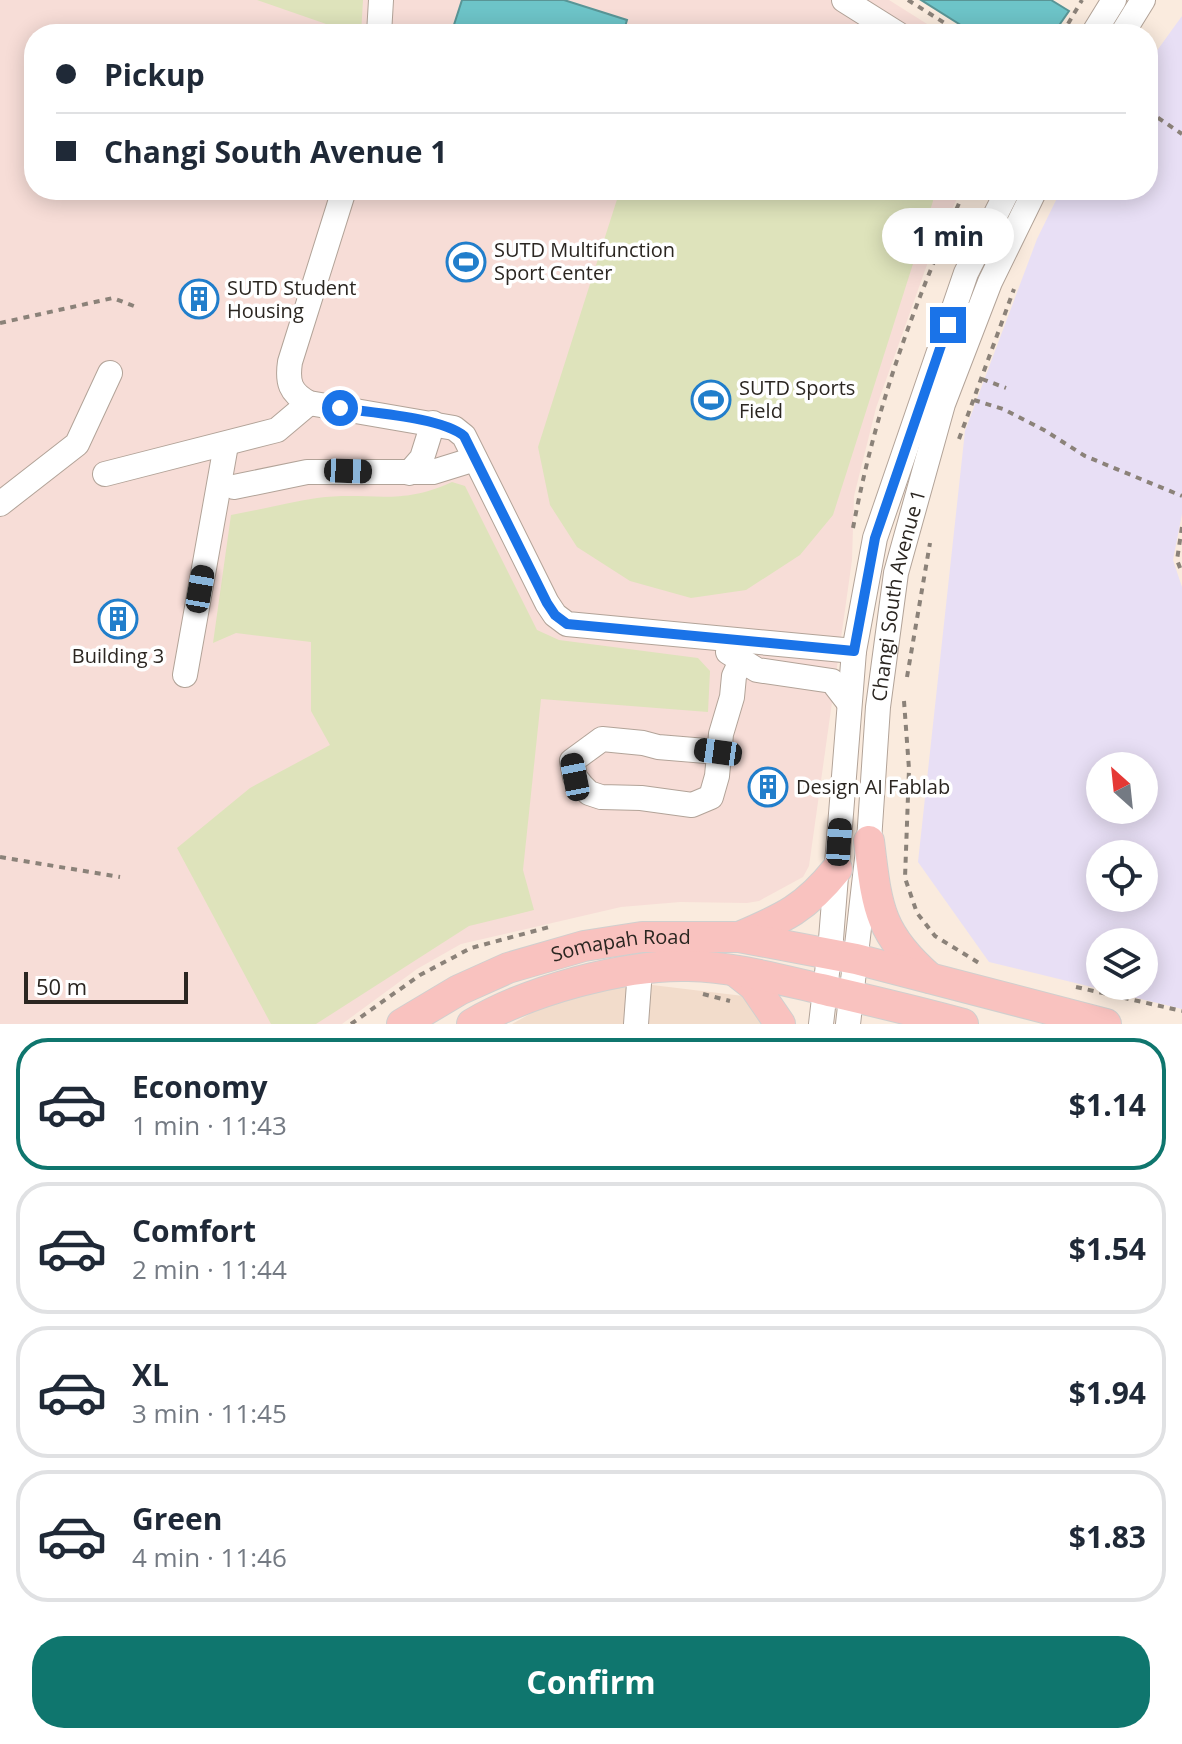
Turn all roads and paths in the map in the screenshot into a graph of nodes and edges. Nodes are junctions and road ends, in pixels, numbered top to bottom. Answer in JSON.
{"nodes":[{"id":1,"x":381,"y":0,"type":"edge"},
{"id":2,"x":844,"y":0,"type":"edge"},
{"id":3,"x":908,"y":0,"type":"edge"},
{"id":4,"x":1082,"y":0,"type":"edge"},
{"id":5,"x":1114,"y":0,"type":"edge"},
{"id":6,"x":1143,"y":0,"type":"edge"},
{"id":7,"x":380,"y":24,"type":"edge"},
{"id":8,"x":882,"y":24,"type":"edge"},
{"id":9,"x":946,"y":24,"type":"edge"},
{"id":10,"x":1068,"y":24,"type":"edge"},
{"id":11,"x":1099,"y":24,"type":"edge"},
{"id":12,"x":1128,"y":24,"type":"edge"},
{"id":13,"x":1158,"y":118,"type":"edge"},
{"id":14,"x":1182,"y":134,"type":"edge"},
{"id":15,"x":341,"y":200,"type":"edge"},
{"id":16,"x":1003,"y":200,"type":"edge"},
{"id":17,"x":1030,"y":200,"type":"edge"},
{"id":18,"x":1018,"y":279,"type":"dead end"},
{"id":19,"x":139,"y":308,"type":"dead end"},
{"id":20,"x":0,"y":323,"type":"edge"},
{"id":21,"x":110,"y":373,"type":"dead end"},
{"id":22,"x":982,"y":379,"type":"junction"},
{"id":23,"x":1006,"y":388,"type":"dead end"},
{"id":24,"x":947,"y":392,"type":"junction"},
{"id":25,"x":975,"y":400,"type":"junction"},
{"id":26,"x":309,"y":403,"type":"junction"},
{"id":27,"x":433,"y":423,"type":"junction"},
{"id":28,"x":226,"y":445,"type":"junction"},
{"id":29,"x":954,"y":450,"type":"dead end"},
{"id":30,"x":475,"y":459,"type":"junction"},
{"id":31,"x":409,"y":473,"type":"junction"},
{"id":32,"x":105,"y":474,"type":"dead end"},
{"id":33,"x":234,"y":487,"type":"dead end"},
{"id":34,"x":1182,"y":496,"type":"edge"},
{"id":35,"x":0,"y":504,"type":"edge"},
{"id":36,"x":1182,"y":527,"type":"edge"},
{"id":37,"x":931,"y":538,"type":"dead end"},
{"id":38,"x":1182,"y":573,"type":"edge"},
{"id":39,"x":699,"y":636,"type":"junction"},
{"id":40,"x":854,"y":651,"type":"junction"},
{"id":41,"x":741,"y":661,"type":"junction"},
{"id":42,"x":185,"y":675,"type":"dead end"},
{"id":43,"x":906,"y":684,"type":"dead end"},
{"id":44,"x":904,"y":699,"type":"dead end"},
{"id":45,"x":849,"y":703,"type":"junction"},
{"id":46,"x":718,"y":752,"type":"junction"},
{"id":47,"x":869,"y":841,"type":"junction"},
{"id":48,"x":0,"y":857,"type":"edge"},
{"id":49,"x":837,"y":869,"type":"junction"},
{"id":50,"x":120,"y":877,"type":"dead end"},
{"id":51,"x":739,"y":937,"type":"junction"},
{"id":52,"x":842,"y":956,"type":"junction"},
{"id":53,"x":985,"y":967,"type":"dead end"},
{"id":54,"x":732,"y":969,"type":"junction"},
{"id":55,"x":640,"y":970,"type":"junction"},
{"id":56,"x":931,"y":980,"type":"junction"},
{"id":57,"x":1076,"y":987,"type":"dead end"},
{"id":58,"x":842,"y":1003,"type":"edge"},
{"id":59,"x":1182,"y":1011,"type":"edge"},
{"id":60,"x":402,"y":1024,"type":"edge"},
{"id":61,"x":472,"y":1024,"type":"edge"},
{"id":62,"x":636,"y":1024,"type":"edge"},
{"id":63,"x":780,"y":1024,"type":"edge"},
{"id":64,"x":821,"y":1024,"type":"edge"},
{"id":65,"x":963,"y":1024,"type":"edge"},
{"id":66,"x":1106,"y":1024,"type":"edge"}],
"edges":[{"from":1,"to":7,"type":"street"},
{"from":2,"to":8,"type":"street"},
{"from":3,"to":9,"type":"path"},
{"from":4,"to":10,"type":"path"},
{"from":5,"to":11,"type":"street"},
{"from":6,"to":12,"type":"street"},
{"from":13,"to":14,"type":"path"},
{"from":15,"to":26,"type":"street"},
{"from":16,"to":40,"type":"street","name":"Changi South Avenue 1"},
{"from":17,"to":24,"type":"street","name":"Changi South Avenue 1"},
{"from":18,"to":22,"type":"path"},
{"from":19,"to":20,"type":"path"},
{"from":21,"to":35,"type":"street"},
{"from":22,"to":23,"type":"path"},
{"from":22,"to":25,"type":"path"},
{"from":24,"to":25,"type":"path"},
{"from":24,"to":47,"type":"street","name":"Changi South Avenue 1"},
{"from":25,"to":29,"type":"path"},
{"from":25,"to":34,"type":"path"},
{"from":26,"to":27,"type":"street"},
{"from":26,"to":28,"type":"street"},
{"from":27,"to":30,"type":"street"},
{"from":27,"to":31,"type":"street"},
{"from":28,"to":32,"type":"street"},
{"from":28,"to":42,"type":"street"},
{"from":30,"to":31,"type":"street"},
{"from":30,"to":39,"type":"street"},
{"from":31,"to":33,"type":"street"},
{"from":36,"to":38,"type":"path"},
{"from":37,"to":43,"type":"path"},
{"from":39,"to":40,"type":"street"},
{"from":39,"to":41,"type":"street"},
{"from":40,"to":45,"type":"street","name":"Changi South Avenue 1"},
{"from":41,"to":45,"type":"street"},
{"from":41,"to":46,"type":"street"},
{"from":44,"to":53,"type":"path"},
{"from":45,"to":49,"type":"street","name":"Changi South Avenue 1"},
{"from":46,"to":46,"type":"street"},
{"from":47,"to":52,"type":"street","name":"Changi South Avenue 1"},
{"from":47,"to":56,"type":"main road"},
{"from":48,"to":50,"type":"path"},
{"from":49,"to":51,"type":"main road"},
{"from":49,"to":52,"type":"street","name":"Changi South Avenue 1"},
{"from":51,"to":52,"type":"main road","name":"Somapah Road"},
{"from":51,"to":60,"type":"main road","name":"Somapah Road"},
{"from":52,"to":56,"type":"main road","name":"Somapah Road"},
{"from":52,"to":58,"type":"street","name":"Changi South Avenue 1"},
{"from":54,"to":55,"type":"main road","name":"Somapah Road"},
{"from":54,"to":58,"type":"main road","name":"Somapah Road"},
{"from":54,"to":63,"type":"main road"},
{"from":55,"to":61,"type":"main road","name":"Somapah Road"},
{"from":55,"to":62,"type":"street"},
{"from":56,"to":66,"type":"main road","name":"Somapah Road"},
{"from":57,"to":59,"type":"path"},
{"from":58,"to":64,"type":"street","name":"Changi South Avenue 1"},
{"from":58,"to":65,"type":"main road","name":"Somapah Road"}]}
